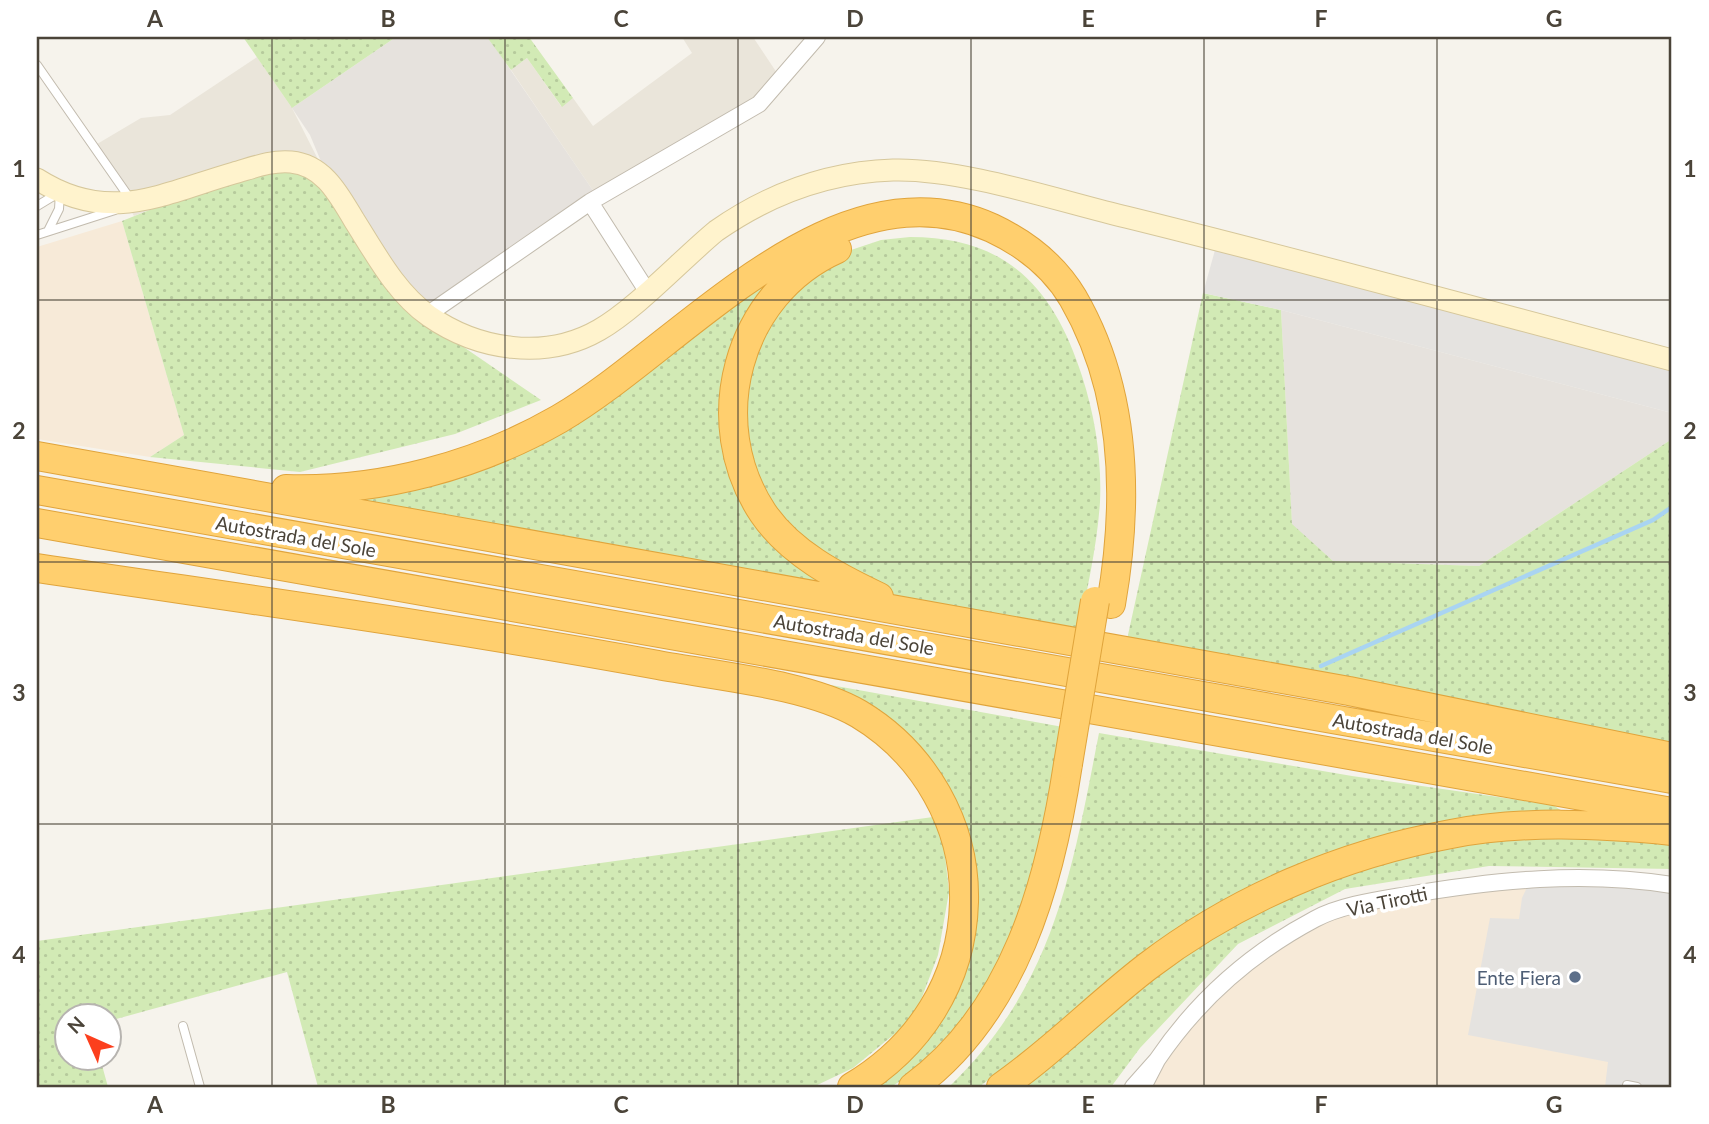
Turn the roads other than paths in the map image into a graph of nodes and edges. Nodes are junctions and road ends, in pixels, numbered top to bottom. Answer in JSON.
{"nodes":[{"id":1,"x":817,"y":37,"type":"edge"},
{"id":2,"x":37,"y":65,"type":"edge"},
{"id":3,"x":37,"y":180,"type":"edge"},
{"id":4,"x":60,"y":192,"type":"junction"},
{"id":5,"x":590,"y":202,"type":"junction"},
{"id":6,"x":134,"y":204,"type":"junction"},
{"id":7,"x":37,"y":206,"type":"edge"},
{"id":8,"x":48,"y":231,"type":"junction"},
{"id":9,"x":37,"y":235,"type":"edge"},
{"id":10,"x":647,"y":290,"type":"junction"},
{"id":11,"x":427,"y":315,"type":"junction"},
{"id":12,"x":1672,"y":360,"type":"edge"},
{"id":13,"x":37,"y":456,"type":"edge"},
{"id":14,"x":166,"y":478,"type":"junction"},
{"id":15,"x":37,"y":490,"type":"edge"},
{"id":16,"x":37,"y":523,"type":"edge"},
{"id":17,"x":37,"y":534,"type":"edge"},
{"id":18,"x":144,"y":542,"type":"junction"},
{"id":19,"x":37,"y":568,"type":"edge"},
{"id":20,"x":1103,"y":602,"type":"junction"},
{"id":21,"x":938,"y":617,"type":"junction"},
{"id":22,"x":1672,"y":757,"type":"edge"},
{"id":23,"x":1075,"y":764,"type":"junction"},
{"id":24,"x":1672,"y":779,"type":"edge"},
{"id":25,"x":1672,"y":812,"type":"edge"},
{"id":26,"x":1672,"y":831,"type":"edge"},
{"id":27,"x":1672,"y":885,"type":"edge"},
{"id":28,"x":183,"y":1026,"type":"dead end"},
{"id":29,"x":1157,"y":1060,"type":"junction"},
{"id":30,"x":1627,"y":1085,"type":"dead end"},
{"id":31,"x":200,"y":1087,"type":"edge"},
{"id":32,"x":852,"y":1087,"type":"edge"},
{"id":33,"x":913,"y":1087,"type":"edge"},
{"id":34,"x":938,"y":1087,"type":"edge"},
{"id":35,"x":1001,"y":1087,"type":"edge"},
{"id":36,"x":1133,"y":1087,"type":"edge"},
{"id":37,"x":1143,"y":1087,"type":"edge"},
{"id":38,"x":1637,"y":1087,"type":"edge"}],
"edges":[{"from":1,"to":5,"type":"street"},
{"from":2,"to":6,"type":"lane"},
{"from":3,"to":4,"type":"street"},
{"from":4,"to":6,"type":"street"},
{"from":4,"to":7,"type":"lane"},
{"from":4,"to":8,"type":"lane"},
{"from":5,"to":10,"type":"street"},
{"from":5,"to":11,"type":"street"},
{"from":6,"to":8,"type":"lane"},
{"from":6,"to":11,"type":"street"},
{"from":8,"to":9,"type":"lane"},
{"from":10,"to":11,"type":"street"},
{"from":10,"to":12,"type":"street"},
{"from":13,"to":14,"type":"highway"},
{"from":14,"to":20,"type":"highway"},
{"from":14,"to":21,"type":"highway"},
{"from":15,"to":24,"type":"highway","name":"Autostrada del Sole"},
{"from":16,"to":18,"type":"highway","name":"Autostrada del Sole"},
{"from":17,"to":18,"type":"highway"},
{"from":18,"to":25,"type":"highway","name":"Autostrada del Sole"},
{"from":19,"to":32,"type":"highway"},
{"from":20,"to":21,"type":"highway"},
{"from":20,"to":23,"type":"highway","bridge":true},
{"from":21,"to":22,"type":"highway"},
{"from":23,"to":33,"type":"highway"},
{"from":23,"to":34,"type":"highway"},
{"from":26,"to":35,"type":"highway"},
{"from":27,"to":29,"type":"street","name":"Via Tirotti"},
{"from":28,"to":31,"type":"lane"},
{"from":29,"to":36,"type":"street","name":"Via Tirotti"},
{"from":29,"to":37,"type":"street","name":"Via Tirotti"},
{"from":30,"to":38,"type":"lane"}]}
